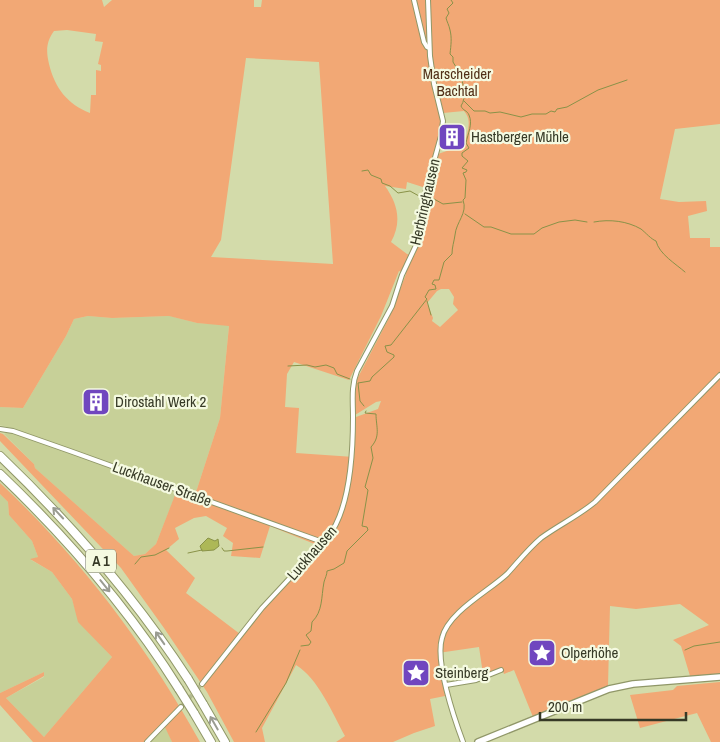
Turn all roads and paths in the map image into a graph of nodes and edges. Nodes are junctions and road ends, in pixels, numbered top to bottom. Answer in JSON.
{"nodes":[{"id":1,"x":414,"y":0,"type":"edge"},
{"id":2,"x":428,"y":0,"type":"edge"},
{"id":3,"x":429,"y":48,"type":"junction"},
{"id":4,"x":361,"y":364,"type":"joint"},
{"id":5,"x":720,"y":375,"type":"edge"},
{"id":6,"x":0,"y":429,"type":"edge"},
{"id":7,"x":0,"y":456,"type":"edge"},
{"id":8,"x":0,"y":474,"type":"edge"},
{"id":9,"x":322,"y":544,"type":"junction"},
{"id":10,"x":501,"y":670,"type":"dead end"},
{"id":11,"x":720,"y":677,"type":"edge"},
{"id":12,"x":202,"y":684,"type":"tunnel mouth"},
{"id":13,"x":446,"y":685,"type":"junction"},
{"id":14,"x":181,"y":707,"type":"tunnel mouth"},
{"id":15,"x":147,"y":742,"type":"edge"},
{"id":16,"x":211,"y":742,"type":"edge"},
{"id":17,"x":225,"y":742,"type":"edge"},
{"id":18,"x":463,"y":742,"type":"edge"},
{"id":19,"x":478,"y":742,"type":"edge"}],
"edges":[{"from":1,"to":3,"type":"street"},
{"from":2,"to":3,"type":"street","name":"Herbringhausen"},
{"from":3,"to":4,"type":"street","name":"Herbringhausen"},
{"from":4,"to":9,"type":"street","name":"Luckhausen"},
{"from":5,"to":13,"type":"street"},
{"from":6,"to":9,"type":"street","name":"Luckhauser Straße"},
{"from":17,"to":7,"type":"highway","number":"A 1","one_way":true,"bridge":true},
{"from":8,"to":16,"type":"highway","number":"A 1","one_way":true,"bridge":true},
{"from":9,"to":12,"type":"street","name":"Luckhausen"},
{"from":10,"to":13,"type":"street"},
{"from":11,"to":19,"type":"main road"},
{"from":13,"to":18,"type":"street"},
{"from":14,"to":15,"type":"street"}]}
